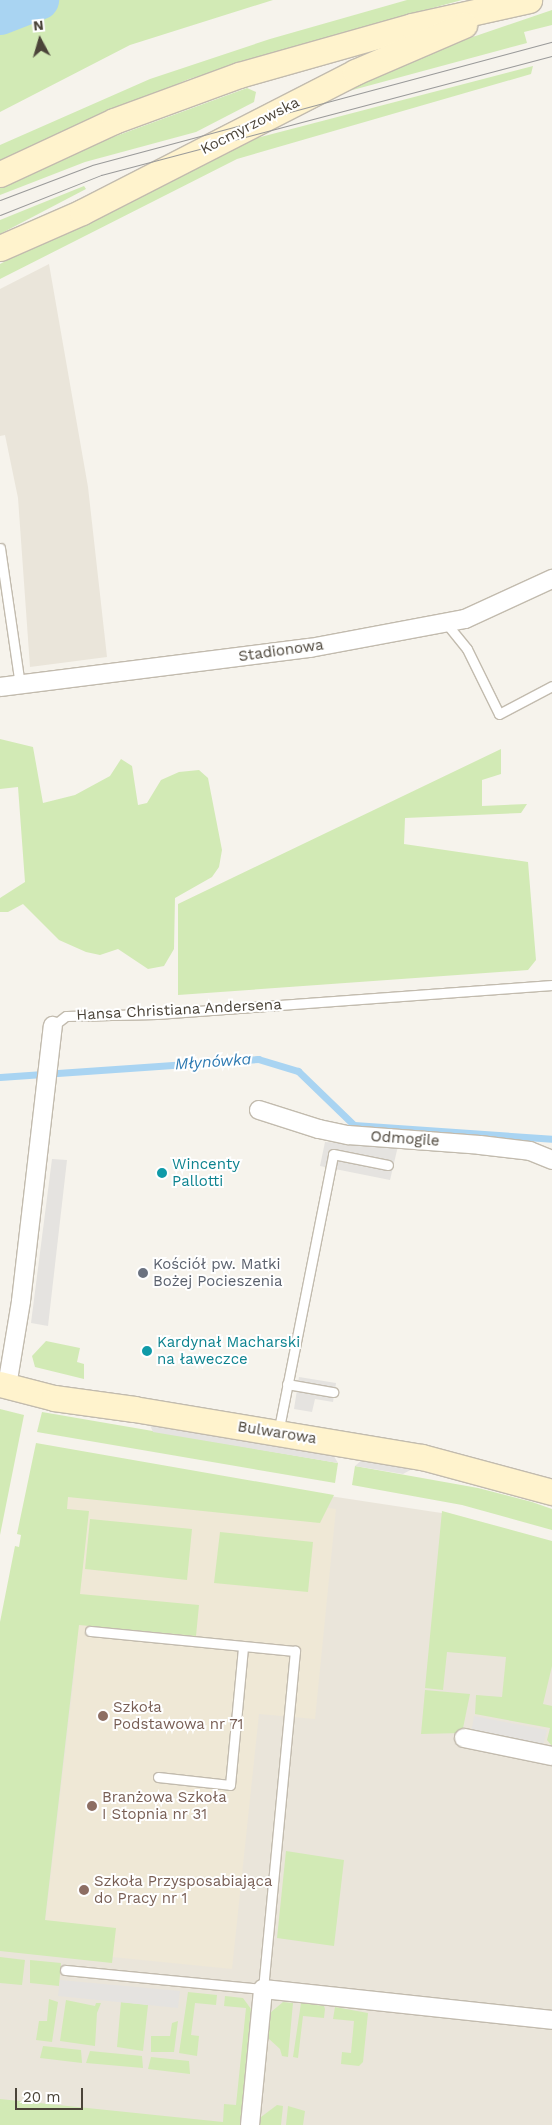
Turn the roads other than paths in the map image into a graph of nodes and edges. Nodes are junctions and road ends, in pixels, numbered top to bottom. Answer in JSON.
{"nodes":[{"id":1,"x":529,"y":0,"type":"edge"},
{"id":2,"x":502,"y":8,"type":"junction"},
{"id":3,"x":0,"y":174,"type":"edge"},
{"id":4,"x":0,"y":248,"type":"edge"},
{"id":5,"x":0,"y":548,"type":"edge"},
{"id":6,"x":552,"y":579,"type":"edge"},
{"id":7,"x":446,"y":623,"type":"junction"},
{"id":8,"x":20,"y":685,"type":"junction"},
{"id":9,"x":552,"y":686,"type":"edge"},
{"id":10,"x":0,"y":687,"type":"edge"},
{"id":11,"x":552,"y":985,"type":"edge"},
{"id":12,"x":53,"y":1026,"type":"joint"},
{"id":13,"x":259,"y":1110,"type":"dead end"},
{"id":14,"x":552,"y":1160,"type":"edge"},
{"id":15,"x":388,"y":1165,"type":"dead end"},
{"id":16,"x":287,"y":1384,"type":"junction"},
{"id":17,"x":3,"y":1385,"type":"edge"},
{"id":18,"x":332,"y":1392,"type":"dead end"},
{"id":19,"x":278,"y":1433,"type":"junction"},
{"id":20,"x":552,"y":1492,"type":"edge"},
{"id":21,"x":90,"y":1631,"type":"dead end"},
{"id":22,"x":243,"y":1646,"type":"junction"},
{"id":23,"x":464,"y":1738,"type":"dead end"},
{"id":24,"x":552,"y":1756,"type":"edge"},
{"id":25,"x":158,"y":1777,"type":"dead end"},
{"id":26,"x":65,"y":1970,"type":"dead end"},
{"id":27,"x":264,"y":1989,"type":"junction"},
{"id":28,"x":552,"y":2020,"type":"edge"},
{"id":29,"x":250,"y":2125,"type":"edge"}],
"edges":[{"from":1,"to":2,"type":"main road","name":"Kocmyrzowska"},
{"from":2,"to":3,"type":"main road","name":"Kocmyrzowska"},
{"from":2,"to":4,"type":"main road","name":"Kocmyrzowska"},
{"from":5,"to":8,"type":"lane"},
{"from":6,"to":7,"type":"street","name":"Stadionowa"},
{"from":7,"to":8,"type":"street","name":"Stadionowa"},
{"from":7,"to":9,"type":"lane"},
{"from":8,"to":10,"type":"street","name":"Stadionowa"},
{"from":11,"to":12,"type":"lane","name":"Hansa Christiana Andersena"},
{"from":12,"to":17,"type":"street","name":"Hansa Christiana Andersena"},
{"from":13,"to":14,"type":"street","name":"Odmogile"},
{"from":15,"to":16,"type":"lane"},
{"from":16,"to":18,"type":"lane"},
{"from":16,"to":19,"type":"lane"},
{"from":17,"to":19,"type":"main road","name":"Bulwarowa"},
{"from":19,"to":20,"type":"main road","name":"Bulwarowa"},
{"from":21,"to":22,"type":"lane"},
{"from":22,"to":25,"type":"lane"},
{"from":22,"to":27,"type":"lane"},
{"from":23,"to":24,"type":"street"},
{"from":26,"to":27,"type":"lane"},
{"from":27,"to":28,"type":"street"},
{"from":27,"to":29,"type":"street"}]}
